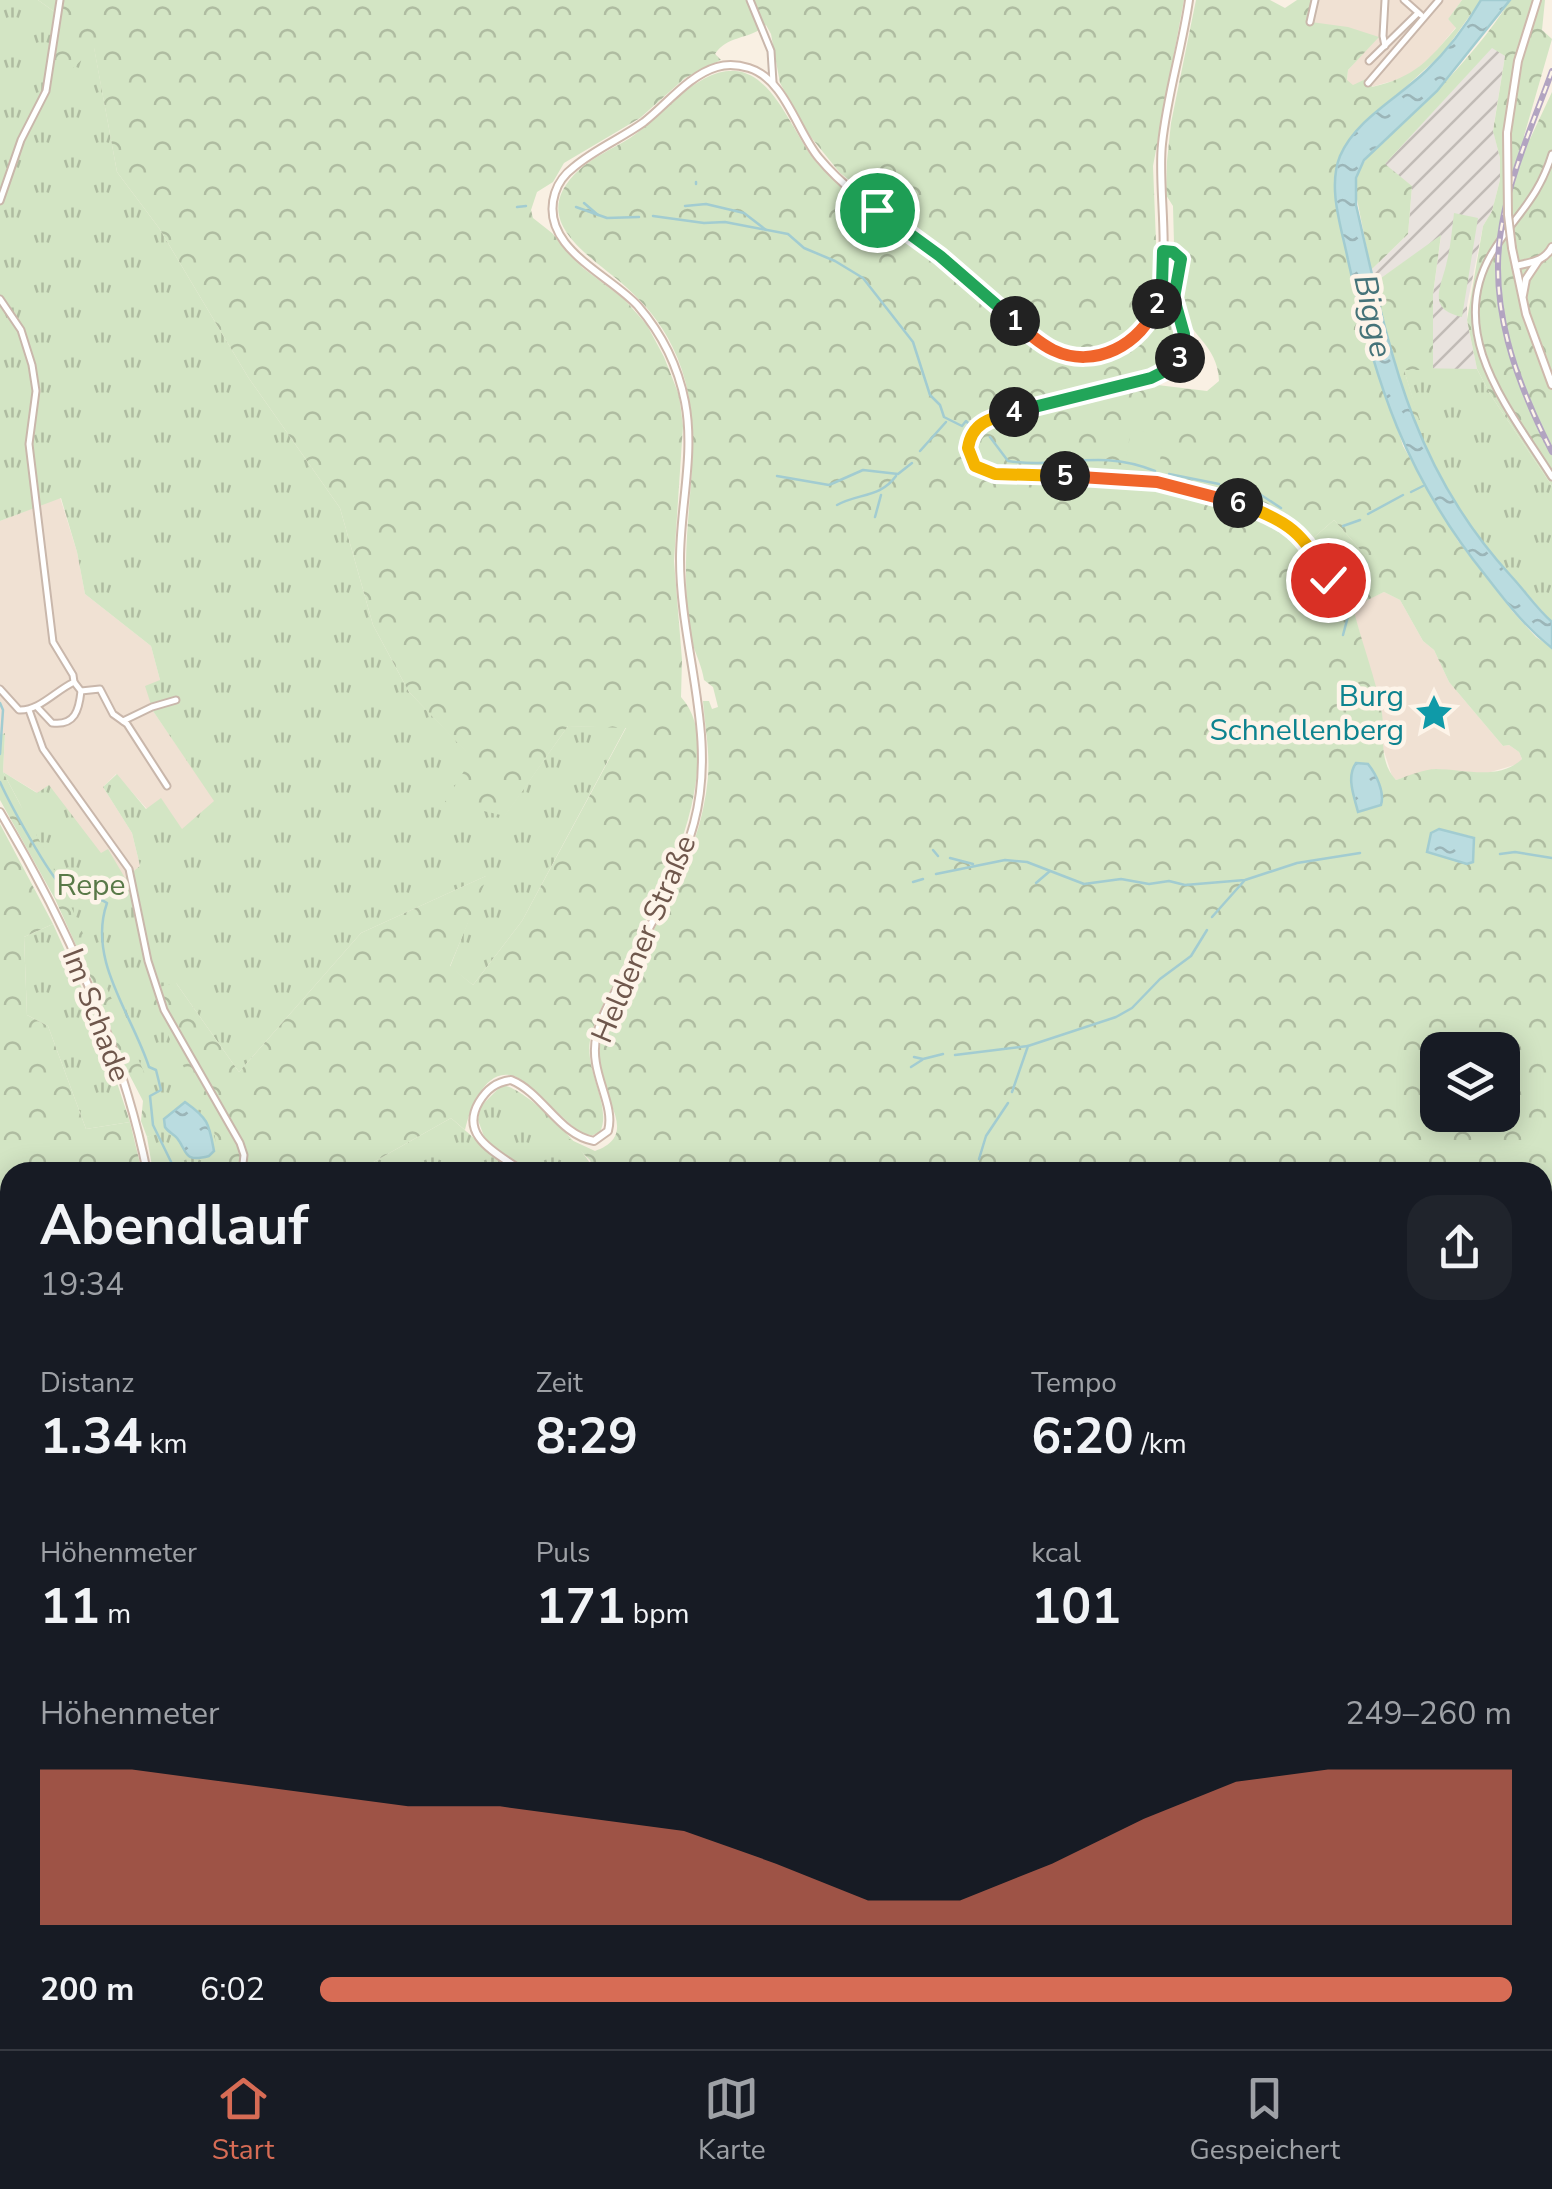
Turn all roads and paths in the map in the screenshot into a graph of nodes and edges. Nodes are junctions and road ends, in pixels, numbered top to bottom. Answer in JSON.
{"nodes":[{"id":1,"x":60,"y":0,"type":"edge"},
{"id":2,"x":750,"y":0,"type":"edge"},
{"id":3,"x":1189,"y":0,"type":"edge"},
{"id":4,"x":1315,"y":0,"type":"edge"},
{"id":5,"x":1386,"y":0,"type":"edge"},
{"id":6,"x":1404,"y":0,"type":"edge"},
{"id":7,"x":1439,"y":0,"type":"edge"},
{"id":8,"x":1537,"y":0,"type":"edge"},
{"id":9,"x":1421,"y":15,"type":"junction"},
{"id":10,"x":1310,"y":22,"type":"dead end"},
{"id":11,"x":1385,"y":46,"type":"junction"},
{"id":12,"x":1369,"y":61,"type":"dead end"},
{"id":13,"x":1368,"y":83,"type":"dead end"},
{"id":14,"x":773,"y":86,"type":"junction"},
{"id":15,"x":1552,"y":154,"type":"edge"},
{"id":16,"x":0,"y":200,"type":"edge"},
{"id":17,"x":1552,"y":247,"type":"edge"},
{"id":18,"x":1163,"y":251,"type":"junction"},
{"id":19,"x":1538,"y":261,"type":"junction"},
{"id":20,"x":1516,"y":266,"type":"junction"},
{"id":21,"x":1522,"y":296,"type":"junction"},
{"id":22,"x":0,"y":298,"type":"edge"},
{"id":23,"x":1552,"y":385,"type":"edge"},
{"id":24,"x":1552,"y":477,"type":"edge"},
{"id":25,"x":1336,"y":606,"type":"dead end"},
{"id":26,"x":74,"y":682,"type":"junction"},
{"id":27,"x":0,"y":690,"type":"edge"},
{"id":28,"x":81,"y":691,"type":"junction"},
{"id":29,"x":176,"y":700,"type":"dead end"},
{"id":30,"x":37,"y":707,"type":"junction"},
{"id":31,"x":29,"y":710,"type":"junction"},
{"id":32,"x":123,"y":722,"type":"junction"},
{"id":33,"x":167,"y":786,"type":"dead end"},
{"id":34,"x":0,"y":812,"type":"edge"},
{"id":35,"x":144,"y":1162,"type":"edge"},
{"id":36,"x":243,"y":1162,"type":"edge"},
{"id":37,"x":510,"y":1162,"type":"edge"}],
"edges":[{"from":1,"to":16,"type":"street"},
{"from":2,"to":14,"type":"street"},
{"from":3,"to":18,"type":"main road"},
{"from":4,"to":10,"type":"street"},
{"from":5,"to":11,"type":"street"},
{"from":6,"to":9,"type":"street"},
{"from":7,"to":9,"type":"street"},
{"from":8,"to":20,"type":"main road","bridge":true},
{"from":9,"to":11,"type":"street"},
{"from":9,"to":13,"type":"street"},
{"from":11,"to":12,"type":"street"},
{"from":14,"to":18,"type":"main road"},
{"from":14,"to":37,"type":"main road","name":"Heldener Straße"},
{"from":15,"to":24,"type":"street"},
{"from":17,"to":19,"type":"main road"},
{"from":18,"to":25,"type":"street"},
{"from":19,"to":20,"type":"main road"},
{"from":19,"to":21,"type":"main road"},
{"from":20,"to":21,"type":"main road"},
{"from":21,"to":23,"type":"main road"},
{"from":22,"to":26,"type":"street"},
{"from":26,"to":28,"type":"street"},
{"from":26,"to":30,"type":"street"},
{"from":27,"to":31,"type":"street"},
{"from":28,"to":30,"type":"street"},
{"from":28,"to":32,"type":"street"},
{"from":29,"to":32,"type":"street"},
{"from":30,"to":31,"type":"street"},
{"from":31,"to":36,"type":"street"},
{"from":32,"to":33,"type":"street"},
{"from":34,"to":35,"type":"main road","name":"Im Schade"}]}
